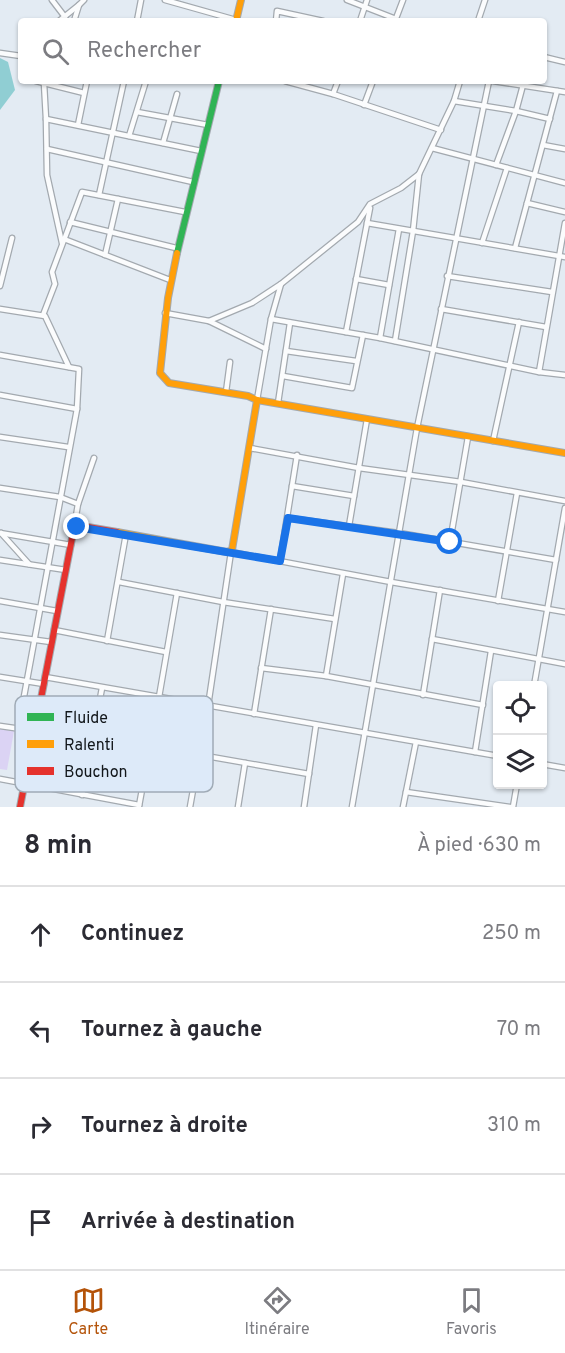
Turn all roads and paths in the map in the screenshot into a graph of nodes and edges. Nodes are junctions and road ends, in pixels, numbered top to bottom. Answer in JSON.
{"nodes":[{"id":1,"x":52,"y":0,"type":"edge"},
{"id":2,"x":84,"y":0,"type":"edge"},
{"id":3,"x":141,"y":0,"type":"edge"},
{"id":4,"x":168,"y":0,"type":"edge"},
{"id":5,"x":241,"y":0,"type":"edge"},
{"id":6,"x":347,"y":0,"type":"edge"},
{"id":7,"x":367,"y":0,"type":"edge"},
{"id":8,"x":403,"y":0,"type":"edge"},
{"id":9,"x":485,"y":0,"type":"edge"},
{"id":10,"x":79,"y":5,"type":"junction"},
{"id":11,"x":365,"y":7,"type":"junction"},
{"id":12,"x":65,"y":17,"type":"joint"},
{"id":13,"x":75,"y":18,"type":"edge"},
{"id":14,"x":138,"y":18,"type":"edge"},
{"id":15,"x":229,"y":18,"type":"edge"},
{"id":16,"x":236,"y":18,"type":"edge"},
{"id":17,"x":277,"y":18,"type":"edge"},
{"id":18,"x":310,"y":18,"type":"edge"},
{"id":19,"x":361,"y":18,"type":"edge"},
{"id":20,"x":391,"y":18,"type":"edge"},
{"id":21,"x":397,"y":18,"type":"edge"},
{"id":22,"x":479,"y":18,"type":"edge"},
{"id":23,"x":0,"y":53,"type":"edge"},
{"id":24,"x":18,"y":56,"type":"edge"},
{"id":25,"x":547,"y":58,"type":"edge"},
{"id":26,"x":565,"y":62,"type":"edge"},
{"id":27,"x":44,"y":84,"type":"edge"},
{"id":28,"x":59,"y":84,"type":"edge"},
{"id":29,"x":86,"y":84,"type":"edge"},
{"id":30,"x":123,"y":84,"type":"edge"},
{"id":31,"x":145,"y":84,"type":"edge"},
{"id":32,"x":218,"y":84,"type":"edge"},
{"id":33,"x":296,"y":84,"type":"edge"},
{"id":34,"x":337,"y":84,"type":"edge"},
{"id":35,"x":372,"y":84,"type":"edge"},
{"id":36,"x":459,"y":84,"type":"edge"},
{"id":37,"x":488,"y":84,"type":"edge"},
{"id":38,"x":516,"y":84,"type":"edge"},
{"id":39,"x":523,"y":85,"type":"junction"},
{"id":40,"x":557,"y":91,"type":"junction"},
{"id":41,"x":565,"y":92,"type":"edge"},
{"id":42,"x":84,"y":93,"type":"junction"},
{"id":43,"x":177,"y":94,"type":"dead end"},
{"id":44,"x":333,"y":94,"type":"junction"},
{"id":45,"x":454,"y":101,"type":"junction"},
{"id":46,"x":364,"y":105,"type":"junction"},
{"id":47,"x":483,"y":106,"type":"junction"},
{"id":48,"x":516,"y":111,"type":"junction"},
{"id":49,"x":136,"y":112,"type":"junction"},
{"id":50,"x":170,"y":118,"type":"junction"},
{"id":51,"x":46,"y":119,"type":"junction"},
{"id":52,"x":550,"y":119,"type":"junction"},
{"id":53,"x":78,"y":125,"type":"junction"},
{"id":54,"x":208,"y":125,"type":"junction"},
{"id":55,"x":441,"y":130,"type":"junction"},
{"id":56,"x":113,"y":133,"type":"junction"},
{"id":57,"x":129,"y":136,"type":"junction"},
{"id":58,"x":163,"y":143,"type":"junction"},
{"id":59,"x":543,"y":145,"type":"junction"},
{"id":60,"x":432,"y":148,"type":"junction"},
{"id":61,"x":47,"y":149,"type":"junction"},
{"id":62,"x":565,"y":149,"type":"edge"},
{"id":63,"x":201,"y":151,"type":"junction"},
{"id":64,"x":472,"y":158,"type":"junction"},
{"id":65,"x":106,"y":163,"type":"junction"},
{"id":66,"x":496,"y":165,"type":"junction"},
{"id":67,"x":507,"y":168,"type":"junction"},
{"id":68,"x":420,"y":174,"type":"junction"},
{"id":69,"x":535,"y":175,"type":"junction"},
{"id":70,"x":193,"y":182,"type":"junction"},
{"id":71,"x":565,"y":183,"type":"edge"},
{"id":72,"x":99,"y":195,"type":"junction"},
{"id":73,"x":118,"y":199,"type":"junction"},
{"id":74,"x":527,"y":203,"type":"junction"},
{"id":75,"x":370,"y":204,"type":"junction"},
{"id":76,"x":185,"y":212,"type":"junction"},
{"id":77,"x":565,"y":212,"type":"edge"},
{"id":78,"x":70,"y":222,"type":"junction"},
{"id":79,"x":367,"y":223,"type":"junction"},
{"id":80,"x":565,"y":223,"type":"edge"},
{"id":81,"x":399,"y":229,"type":"junction"},
{"id":82,"x":413,"y":231,"type":"junction"},
{"id":83,"x":110,"y":232,"type":"junction"},
{"id":84,"x":12,"y":238,"type":"dead end"},
{"id":85,"x":455,"y":238,"type":"junction"},
{"id":86,"x":63,"y":242,"type":"junction"},
{"id":87,"x":482,"y":243,"type":"junction"},
{"id":88,"x":176,"y":248,"type":"junction"},
{"id":89,"x":515,"y":248,"type":"junction"},
{"id":90,"x":105,"y":255,"type":"junction"},
{"id":91,"x":559,"y":256,"type":"junction"},
{"id":92,"x":565,"y":257,"type":"edge"},
{"id":93,"x":447,"y":276,"type":"junction"},
{"id":94,"x":356,"y":279,"type":"junction"},
{"id":95,"x":170,"y":280,"type":"junction"},
{"id":96,"x":280,"y":284,"type":"junction"},
{"id":97,"x":389,"y":285,"type":"junction"},
{"id":98,"x":0,"y":286,"type":"edge"},
{"id":99,"x":552,"y":292,"type":"junction"},
{"id":100,"x":0,"y":309,"type":"edge"},
{"id":101,"x":441,"y":309,"type":"junction"},
{"id":102,"x":165,"y":313,"type":"junction"},
{"id":103,"x":43,"y":315,"type":"junction"},
{"id":104,"x":271,"y":319,"type":"junction"},
{"id":105,"x":210,"y":321,"type":"junction"},
{"id":106,"x":290,"y":322,"type":"junction"},
{"id":107,"x":519,"y":322,"type":"junction"},
{"id":108,"x":546,"y":327,"type":"junction"},
{"id":109,"x":346,"y":332,"type":"junction"},
{"id":110,"x":363,"y":335,"type":"junction"},
{"id":111,"x":380,"y":338,"type":"junction"},
{"id":112,"x":395,"y":341,"type":"junction"},
{"id":113,"x":266,"y":349,"type":"junction"},
{"id":114,"x":432,"y":349,"type":"junction"},
{"id":115,"x":286,"y":351,"type":"junction"},
{"id":116,"x":0,"y":355,"type":"edge"},
{"id":117,"x":356,"y":361,"type":"junction"},
{"id":118,"x":230,"y":362,"type":"dead end"},
{"id":119,"x":510,"y":366,"type":"junction"},
{"id":120,"x":69,"y":368,"type":"junction"},
{"id":121,"x":539,"y":372,"type":"junction"},
{"id":122,"x":565,"y":375,"type":"edge"},
{"id":123,"x":283,"y":376,"type":"junction"},
{"id":124,"x":226,"y":392,"type":"junction"},
{"id":125,"x":0,"y":395,"type":"edge"},
{"id":126,"x":257,"y":400,"type":"junction"},
{"id":127,"x":278,"y":403,"type":"junction"},
{"id":128,"x":77,"y":409,"type":"junction"},
{"id":129,"x":367,"y":419,"type":"junction"},
{"id":130,"x":417,"y":428,"type":"junction"},
{"id":131,"x":0,"y":437,"type":"edge"},
{"id":132,"x":468,"y":437,"type":"junction"},
{"id":133,"x":493,"y":441,"type":"junction"},
{"id":134,"x":68,"y":447,"type":"junction"},
{"id":135,"x":250,"y":447,"type":"junction"},
{"id":136,"x":565,"y":453,"type":"edge"},
{"id":137,"x":297,"y":455,"type":"junction"},
{"id":138,"x":94,"y":458,"type":"dead end"},
{"id":139,"x":359,"y":468,"type":"junction"},
{"id":140,"x":408,"y":474,"type":"junction"},
{"id":141,"x":461,"y":482,"type":"junction"},
{"id":142,"x":292,"y":486,"type":"junction"},
{"id":143,"x":0,"y":488,"type":"edge"},
{"id":144,"x":517,"y":493,"type":"junction"},
{"id":145,"x":354,"y":496,"type":"junction"},
{"id":146,"x":60,"y":497,"type":"junction"},
{"id":147,"x":565,"y":501,"type":"edge"},
{"id":148,"x":78,"y":504,"type":"junction"},
{"id":149,"x":565,"y":508,"type":"edge"},
{"id":150,"x":288,"y":518,"type":"junction"},
{"id":151,"x":349,"y":526,"type":"junction"},
{"id":152,"x":74,"y":528,"type":"junction"},
{"id":153,"x":0,"y":533,"type":"edge"},
{"id":154,"x":399,"y":533,"type":"junction"},
{"id":155,"x":126,"y":534,"type":"junction"},
{"id":156,"x":52,"y":542,"type":"junction"},
{"id":157,"x":450,"y":542,"type":"junction"},
{"id":158,"x":71,"y":545,"type":"junction"},
{"id":159,"x":231,"y":552,"type":"junction"},
{"id":160,"x":508,"y":552,"type":"junction"},
{"id":161,"x":0,"y":560,"type":"edge"},
{"id":162,"x":556,"y":560,"type":"junction"},
{"id":163,"x":280,"y":561,"type":"junction"},
{"id":164,"x":29,"y":564,"type":"junction"},
{"id":165,"x":47,"y":567,"type":"junction"},
{"id":166,"x":66,"y":570,"type":"junction"},
{"id":167,"x":343,"y":574,"type":"junction"},
{"id":168,"x":118,"y":582,"type":"junction"},
{"id":169,"x":391,"y":582,"type":"junction"},
{"id":170,"x":440,"y":590,"type":"junction"},
{"id":171,"x":177,"y":593,"type":"junction"},
{"id":172,"x":498,"y":601,"type":"junction"},
{"id":173,"x":0,"y":602,"type":"edge"},
{"id":174,"x":223,"y":602,"type":"junction"},
{"id":175,"x":39,"y":608,"type":"junction"},
{"id":176,"x":271,"y":609,"type":"junction"},
{"id":177,"x":547,"y":609,"type":"junction"},
{"id":178,"x":57,"y":611,"type":"junction"},
{"id":179,"x":565,"y":612,"type":"edge"},
{"id":180,"x":335,"y":619,"type":"junction"},
{"id":181,"x":54,"y":630,"type":"junction"},
{"id":182,"x":0,"y":635,"type":"edge"},
{"id":183,"x":432,"y":639,"type":"junction"},
{"id":184,"x":107,"y":640,"type":"junction"},
{"id":185,"x":33,"y":641,"type":"junction"},
{"id":186,"x":51,"y":642,"type":"junction"},
{"id":187,"x":491,"y":651,"type":"junction"},
{"id":188,"x":166,"y":652,"type":"junction"},
{"id":189,"x":538,"y":660,"type":"junction"},
{"id":190,"x":565,"y":664,"type":"edge"},
{"id":191,"x":261,"y":668,"type":"junction"},
{"id":192,"x":326,"y":676,"type":"junction"},
{"id":193,"x":0,"y":677,"type":"edge"},
{"id":194,"x":26,"y":681,"type":"junction"},
{"id":195,"x":44,"y":681,"type":"junction"},
{"id":196,"x":535,"y":681,"type":"edge"},
{"id":197,"x":373,"y":684,"type":"junction"},
{"id":198,"x":102,"y":687,"type":"junction"},
{"id":199,"x":423,"y":695,"type":"junction"},
{"id":200,"x":24,"y":696,"type":"edge"},
{"id":201,"x":41,"y":696,"type":"edge"},
{"id":202,"x":100,"y":696,"type":"edge"},
{"id":203,"x":153,"y":696,"type":"edge"},
{"id":204,"x":159,"y":696,"type":"edge"},
{"id":205,"x":209,"y":696,"type":"edge"},
{"id":206,"x":483,"y":705,"type":"junction"},
{"id":207,"x":213,"y":707,"type":"edge"},
{"id":208,"x":254,"y":714,"type":"junction"},
{"id":209,"x":316,"y":725,"type":"junction"},
{"id":210,"x":0,"y":726,"type":"edge"},
{"id":211,"x":15,"y":728,"type":"edge"},
{"id":212,"x":364,"y":733,"type":"junction"},
{"id":213,"x":416,"y":742,"type":"junction"},
{"id":214,"x":475,"y":752,"type":"junction"},
{"id":215,"x":493,"y":755,"type":"edge"},
{"id":216,"x":213,"y":757,"type":"edge"},
{"id":217,"x":245,"y":763,"type":"junction"},
{"id":218,"x":547,"y":765,"type":"edge"},
{"id":219,"x":565,"y":768,"type":"edge"},
{"id":220,"x":309,"y":774,"type":"junction"},
{"id":221,"x":0,"y":779,"type":"edge"},
{"id":222,"x":15,"y":782,"type":"edge"},
{"id":223,"x":516,"y":789,"type":"edge"},
{"id":224,"x":23,"y":792,"type":"edge"},
{"id":225,"x":66,"y":792,"type":"edge"},
{"id":226,"x":83,"y":792,"type":"edge"},
{"id":227,"x":193,"y":792,"type":"edge"},
{"id":228,"x":406,"y":792,"type":"junction"},
{"id":229,"x":82,"y":795,"type":"junction"},
{"id":230,"x":139,"y":806,"type":"edge"},
{"id":231,"x":20,"y":807,"type":"edge"},
{"id":232,"x":190,"y":807,"type":"edge"},
{"id":233,"x":238,"y":807,"type":"edge"},
{"id":234,"x":304,"y":807,"type":"edge"},
{"id":235,"x":352,"y":807,"type":"edge"},
{"id":236,"x":403,"y":807,"type":"edge"},
{"id":237,"x":512,"y":807,"type":"edge"}],
"edges":[{"from":1,"to":12,"type":"street"},
{"from":2,"to":10,"type":"street"},
{"from":3,"to":14,"type":"street"},
{"from":4,"to":15,"type":"street"},
{"from":5,"to":16,"type":"main road"},
{"from":6,"to":11,"type":"street"},
{"from":7,"to":11,"type":"street"},
{"from":8,"to":21,"type":"street"},
{"from":9,"to":22,"type":"street"},
{"from":10,"to":12,"type":"street"},
{"from":10,"to":13,"type":"street"},
{"from":11,"to":19,"type":"street"},
{"from":11,"to":20,"type":"street"},
{"from":17,"to":18,"type":"street"},
{"from":23,"to":24,"type":"street"},
{"from":25,"to":26,"type":"street"},
{"from":27,"to":51,"type":"street"},
{"from":28,"to":42,"type":"street"},
{"from":29,"to":42,"type":"street"},
{"from":30,"to":56,"type":"street"},
{"from":31,"to":49,"type":"street"},
{"from":32,"to":54,"type":"main road"},
{"from":33,"to":44,"type":"street"},
{"from":34,"to":44,"type":"street"},
{"from":35,"to":46,"type":"street"},
{"from":36,"to":45,"type":"street"},
{"from":37,"to":47,"type":"street"},
{"from":38,"to":39,"type":"street"},
{"from":39,"to":40,"type":"street"},
{"from":39,"to":48,"type":"street"},
{"from":40,"to":41,"type":"street"},
{"from":40,"to":52,"type":"street"},
{"from":42,"to":53,"type":"street"},
{"from":43,"to":50,"type":"street"},
{"from":44,"to":46,"type":"street"},
{"from":45,"to":47,"type":"street"},
{"from":45,"to":55,"type":"street"},
{"from":46,"to":55,"type":"street"},
{"from":47,"to":48,"type":"street"},
{"from":47,"to":64,"type":"street"},
{"from":48,"to":52,"type":"street"},
{"from":48,"to":66,"type":"street"},
{"from":49,"to":50,"type":"street"},
{"from":49,"to":57,"type":"street"},
{"from":50,"to":54,"type":"street"},
{"from":50,"to":58,"type":"street"},
{"from":51,"to":53,"type":"street"},
{"from":51,"to":61,"type":"street"},
{"from":52,"to":59,"type":"street"},
{"from":53,"to":56,"type":"street"},
{"from":54,"to":63,"type":"main road"},
{"from":55,"to":60,"type":"street"},
{"from":56,"to":57,"type":"street"},
{"from":56,"to":65,"type":"street"},
{"from":57,"to":58,"type":"street"},
{"from":58,"to":63,"type":"street"},
{"from":59,"to":62,"type":"street"},
{"from":59,"to":69,"type":"street"},
{"from":60,"to":64,"type":"street"},
{"from":60,"to":68,"type":"street"},
{"from":61,"to":65,"type":"street"},
{"from":61,"to":86,"type":"street"},
{"from":63,"to":70,"type":"main road"},
{"from":64,"to":66,"type":"street"},
{"from":64,"to":85,"type":"street"},
{"from":65,"to":70,"type":"street"},
{"from":65,"to":72,"type":"street"},
{"from":66,"to":67,"type":"street"},
{"from":67,"to":69,"type":"street"},
{"from":67,"to":87,"type":"street"},
{"from":68,"to":75,"type":"street"},
{"from":68,"to":82,"type":"street"},
{"from":69,"to":71,"type":"street"},
{"from":69,"to":74,"type":"street"},
{"from":70,"to":76,"type":"main road"},
{"from":72,"to":73,"type":"street"},
{"from":72,"to":78,"type":"street"},
{"from":73,"to":76,"type":"street"},
{"from":73,"to":83,"type":"street"},
{"from":74,"to":77,"type":"street"},
{"from":74,"to":89,"type":"street"},
{"from":75,"to":79,"type":"street"},
{"from":75,"to":96,"type":"street"},
{"from":76,"to":88,"type":"main road"},
{"from":78,"to":83,"type":"street"},
{"from":78,"to":86,"type":"street"},
{"from":79,"to":81,"type":"street"},
{"from":79,"to":94,"type":"street"},
{"from":80,"to":91,"type":"street"},
{"from":81,"to":82,"type":"street"},
{"from":81,"to":97,"type":"street"},
{"from":82,"to":85,"type":"street"},
{"from":82,"to":112,"type":"street"},
{"from":83,"to":88,"type":"street"},
{"from":83,"to":90,"type":"street"},
{"from":84,"to":98,"type":"street"},
{"from":85,"to":87,"type":"street"},
{"from":85,"to":93,"type":"street"},
{"from":86,"to":90,"type":"street"},
{"from":86,"to":103,"type":"street"},
{"from":87,"to":89,"type":"street"},
{"from":88,"to":95,"type":"main road"},
{"from":89,"to":91,"type":"street"},
{"from":90,"to":95,"type":"street"},
{"from":91,"to":92,"type":"street"},
{"from":91,"to":99,"type":"street"},
{"from":93,"to":99,"type":"street"},
{"from":93,"to":101,"type":"street"},
{"from":94,"to":97,"type":"street"},
{"from":94,"to":109,"type":"street"},
{"from":95,"to":102,"type":"main road"},
{"from":96,"to":104,"type":"street"},
{"from":96,"to":105,"type":"street"},
{"from":97,"to":111,"type":"street"},
{"from":99,"to":108,"type":"street"},
{"from":100,"to":103,"type":"street"},
{"from":101,"to":107,"type":"street"},
{"from":101,"to":114,"type":"street"},
{"from":102,"to":105,"type":"street"},
{"from":102,"to":124,"type":"main road"},
{"from":103,"to":120,"type":"street"},
{"from":104,"to":106,"type":"street"},
{"from":104,"to":113,"type":"street"},
{"from":105,"to":113,"type":"street"},
{"from":106,"to":109,"type":"street"},
{"from":106,"to":115,"type":"street"},
{"from":107,"to":108,"type":"street"},
{"from":107,"to":119,"type":"street"},
{"from":108,"to":121,"type":"street"},
{"from":109,"to":110,"type":"street"},
{"from":110,"to":111,"type":"street"},
{"from":110,"to":117,"type":"street"},
{"from":111,"to":112,"type":"street"},
{"from":112,"to":114,"type":"street"},
{"from":113,"to":126,"type":"street"},
{"from":114,"to":119,"type":"street"},
{"from":114,"to":130,"type":"street"},
{"from":115,"to":117,"type":"street"},
{"from":115,"to":123,"type":"street"},
{"from":116,"to":120,"type":"street"},
{"from":117,"to":123,"type":"street"},
{"from":118,"to":124,"type":"street"},
{"from":119,"to":121,"type":"street"},
{"from":119,"to":133,"type":"street"},
{"from":120,"to":128,"type":"street"},
{"from":121,"to":122,"type":"street"},
{"from":123,"to":127,"type":"street"},
{"from":124,"to":126,"type":"main road"},
{"from":125,"to":128,"type":"street"},
{"from":126,"to":127,"type":"main road"},
{"from":126,"to":135,"type":"main road"},
{"from":127,"to":129,"type":"main road"},
{"from":128,"to":134,"type":"street"},
{"from":129,"to":130,"type":"main road"},
{"from":129,"to":139,"type":"street"},
{"from":130,"to":132,"type":"main road"},
{"from":130,"to":140,"type":"street"},
{"from":131,"to":134,"type":"street"},
{"from":132,"to":133,"type":"main road"},
{"from":132,"to":141,"type":"street"},
{"from":133,"to":136,"type":"main road"},
{"from":134,"to":146,"type":"street"},
{"from":135,"to":137,"type":"street"},
{"from":135,"to":159,"type":"main road"},
{"from":137,"to":139,"type":"street"},
{"from":137,"to":142,"type":"street"},
{"from":138,"to":148,"type":"street"},
{"from":139,"to":140,"type":"street"},
{"from":139,"to":145,"type":"street"},
{"from":140,"to":141,"type":"street"},
{"from":140,"to":154,"type":"street"},
{"from":141,"to":144,"type":"street"},
{"from":141,"to":157,"type":"street"},
{"from":142,"to":145,"type":"street"},
{"from":142,"to":150,"type":"street"},
{"from":143,"to":146,"type":"street"},
{"from":144,"to":147,"type":"street"},
{"from":144,"to":160,"type":"street"},
{"from":145,"to":151,"type":"street"},
{"from":146,"to":148,"type":"street"},
{"from":146,"to":156,"type":"street"},
{"from":148,"to":152,"type":"street"},
{"from":149,"to":162,"type":"street"},
{"from":150,"to":151,"type":"street"},
{"from":150,"to":163,"type":"street"},
{"from":151,"to":154,"type":"street"},
{"from":152,"to":155,"type":"main road"},
{"from":152,"to":158,"type":"main road"},
{"from":153,"to":156,"type":"street"},
{"from":153,"to":164,"type":"street"},
{"from":154,"to":157,"type":"street"},
{"from":154,"to":169,"type":"street"},
{"from":155,"to":159,"type":"main road"},
{"from":155,"to":168,"type":"street"},
{"from":156,"to":158,"type":"street"},
{"from":156,"to":165,"type":"street"},
{"from":157,"to":160,"type":"street"},
{"from":158,"to":166,"type":"main road"},
{"from":159,"to":163,"type":"street"},
{"from":159,"to":174,"type":"street"},
{"from":160,"to":162,"type":"street"},
{"from":160,"to":172,"type":"street"},
{"from":161,"to":164,"type":"street"},
{"from":162,"to":177,"type":"street"},
{"from":163,"to":167,"type":"street"},
{"from":164,"to":165,"type":"street"},
{"from":165,"to":166,"type":"street"},
{"from":165,"to":175,"type":"street"},
{"from":166,"to":178,"type":"main road"},
{"from":167,"to":169,"type":"street"},
{"from":167,"to":180,"type":"street"},
{"from":168,"to":171,"type":"street"},
{"from":168,"to":184,"type":"street"},
{"from":169,"to":170,"type":"street"},
{"from":169,"to":197,"type":"street"},
{"from":170,"to":172,"type":"street"},
{"from":170,"to":183,"type":"street"},
{"from":171,"to":174,"type":"street"},
{"from":171,"to":188,"type":"street"},
{"from":172,"to":177,"type":"street"},
{"from":173,"to":175,"type":"street"},
{"from":174,"to":176,"type":"street"},
{"from":174,"to":205,"type":"street"},
{"from":175,"to":178,"type":"street"},
{"from":175,"to":185,"type":"street"},
{"from":176,"to":180,"type":"street"},
{"from":176,"to":191,"type":"street"},
{"from":177,"to":179,"type":"street"},
{"from":177,"to":189,"type":"street"},
{"from":178,"to":181,"type":"main road"},
{"from":180,"to":192,"type":"street"},
{"from":181,"to":184,"type":"street"},
{"from":181,"to":186,"type":"main road"},
{"from":182,"to":185,"type":"street"},
{"from":183,"to":187,"type":"street"},
{"from":183,"to":199,"type":"street"},
{"from":184,"to":188,"type":"street"},
{"from":185,"to":186,"type":"street"},
{"from":185,"to":194,"type":"street"},
{"from":186,"to":195,"type":"main road"},
{"from":187,"to":189,"type":"street"},
{"from":187,"to":206,"type":"street"},
{"from":188,"to":204,"type":"street"},
{"from":189,"to":190,"type":"street"},
{"from":189,"to":196,"type":"street"},
{"from":191,"to":192,"type":"street"},
{"from":191,"to":208,"type":"street"},
{"from":192,"to":197,"type":"street"},
{"from":193,"to":194,"type":"street"},
{"from":194,"to":195,"type":"street"},
{"from":194,"to":200,"type":"street"},
{"from":195,"to":198,"type":"street"},
{"from":195,"to":201,"type":"main road"},
{"from":197,"to":199,"type":"street"},
{"from":197,"to":212,"type":"street"},
{"from":198,"to":202,"type":"street"},
{"from":198,"to":203,"type":"street"},
{"from":199,"to":206,"type":"street"},
{"from":206,"to":214,"type":"street"},
{"from":207,"to":208,"type":"street"},
{"from":208,"to":209,"type":"street"},
{"from":209,"to":212,"type":"street"},
{"from":209,"to":220,"type":"street"},
{"from":210,"to":211,"type":"street"},
{"from":212,"to":213,"type":"street"},
{"from":212,"to":235,"type":"street"},
{"from":213,"to":214,"type":"street"},
{"from":213,"to":228,"type":"street"},
{"from":214,"to":215,"type":"street"},
{"from":216,"to":217,"type":"street"},
{"from":217,"to":220,"type":"street"},
{"from":217,"to":233,"type":"street"},
{"from":218,"to":219,"type":"street"},
{"from":220,"to":234,"type":"street"},
{"from":221,"to":222,"type":"street"},
{"from":223,"to":237,"type":"street"},
{"from":224,"to":231,"type":"main road"},
{"from":225,"to":229,"type":"street"},
{"from":226,"to":229,"type":"street"},
{"from":227,"to":232,"type":"street"},
{"from":228,"to":236,"type":"street"},
{"from":228,"to":237,"type":"street"},
{"from":229,"to":230,"type":"street"}]}
